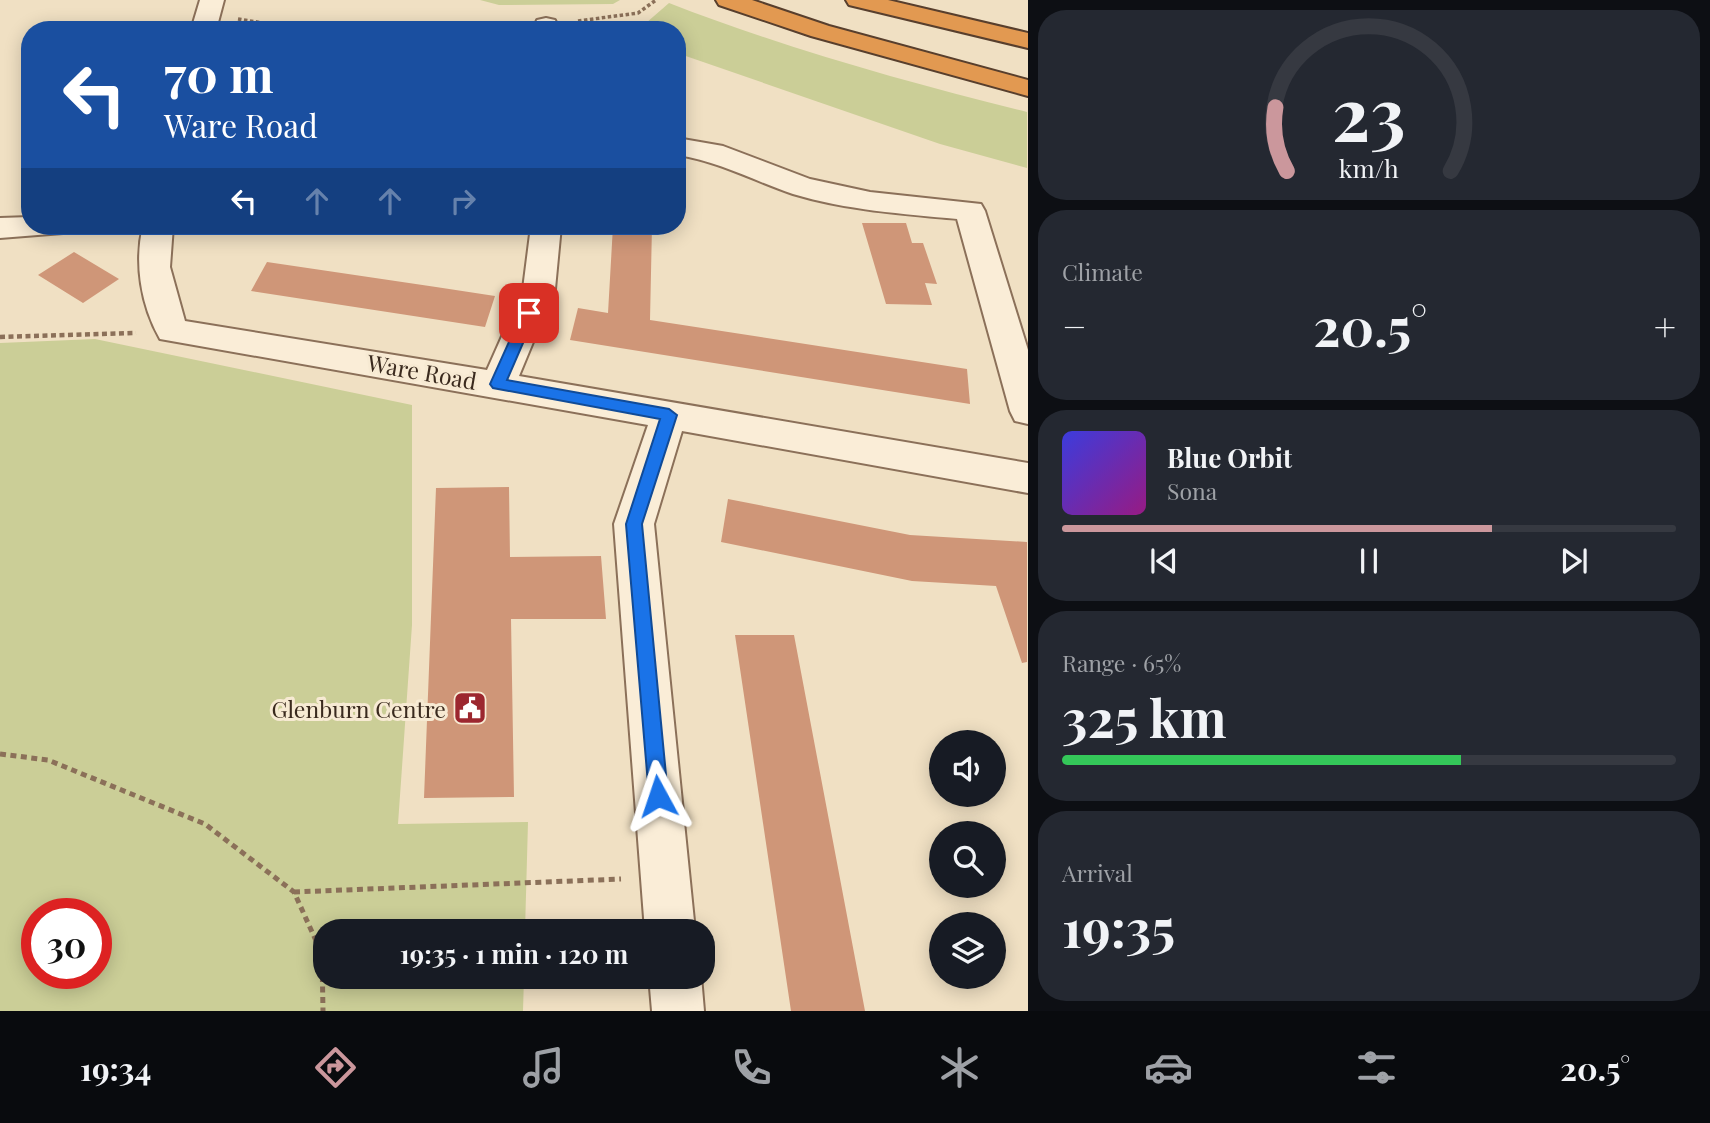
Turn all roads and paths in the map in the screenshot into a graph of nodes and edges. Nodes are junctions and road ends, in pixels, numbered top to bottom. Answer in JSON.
{"nodes":[{"id":1,"x":212,"y":0,"type":"edge"},
{"id":2,"x":656,"y":0,"type":"edge"},
{"id":3,"x":728,"y":0,"type":"edge"},
{"id":4,"x":858,"y":0,"type":"edge"},
{"id":5,"x":206,"y":21,"type":"edge"},
{"id":6,"x":589,"y":21,"type":"edge"},
{"id":7,"x":1027,"y":41,"type":"edge"},
{"id":8,"x":1027,"y":88,"type":"edge"},
{"id":9,"x":686,"y":148,"type":"edge"},
{"id":10,"x":21,"y":227,"type":"edge"},
{"id":11,"x":0,"y":228,"type":"edge"},
{"id":12,"x":156,"y":235,"type":"edge"},
{"id":13,"x":546,"y":235,"type":"edge"},
{"id":14,"x":172,"y":331,"type":"junction"},
{"id":15,"x":0,"y":337,"type":"edge"},
{"id":16,"x":498,"y":384,"type":"junction"},
{"id":17,"x":1027,"y":411,"type":"edge"},
{"id":18,"x":669,"y":415,"type":"junction"},
{"id":19,"x":1027,"y":478,"type":"edge"},
{"id":20,"x":0,"y":754,"type":"edge"},
{"id":21,"x":666,"y":878,"type":"junction"},
{"id":22,"x":294,"y":892,"type":"junction"},
{"id":23,"x":669,"y":919,"type":"edge"},
{"id":24,"x":676,"y":989,"type":"edge"},
{"id":25,"x":323,"y":1011,"type":"edge"},
{"id":26,"x":678,"y":1011,"type":"edge"}],
"edges":[{"from":1,"to":5,"type":"street"},
{"from":2,"to":6,"type":"path"},
{"from":3,"to":8,"type":"highway"},
{"from":4,"to":7,"type":"highway"},
{"from":9,"to":17,"type":"street"},
{"from":10,"to":11,"type":"street"},
{"from":12,"to":14,"type":"street"},
{"from":13,"to":16,"type":"street"},
{"from":14,"to":15,"type":"path"},
{"from":14,"to":16,"type":"street","name":"Ware Road"},
{"from":16,"to":18,"type":"street","name":"Ware Road"},
{"from":18,"to":19,"type":"street","name":"Ware Road"},
{"from":18,"to":21,"type":"street"},
{"from":20,"to":22,"type":"path"},
{"from":21,"to":22,"type":"path"},
{"from":21,"to":23,"type":"street"},
{"from":22,"to":25,"type":"path"},
{"from":24,"to":26,"type":"street"}]}
